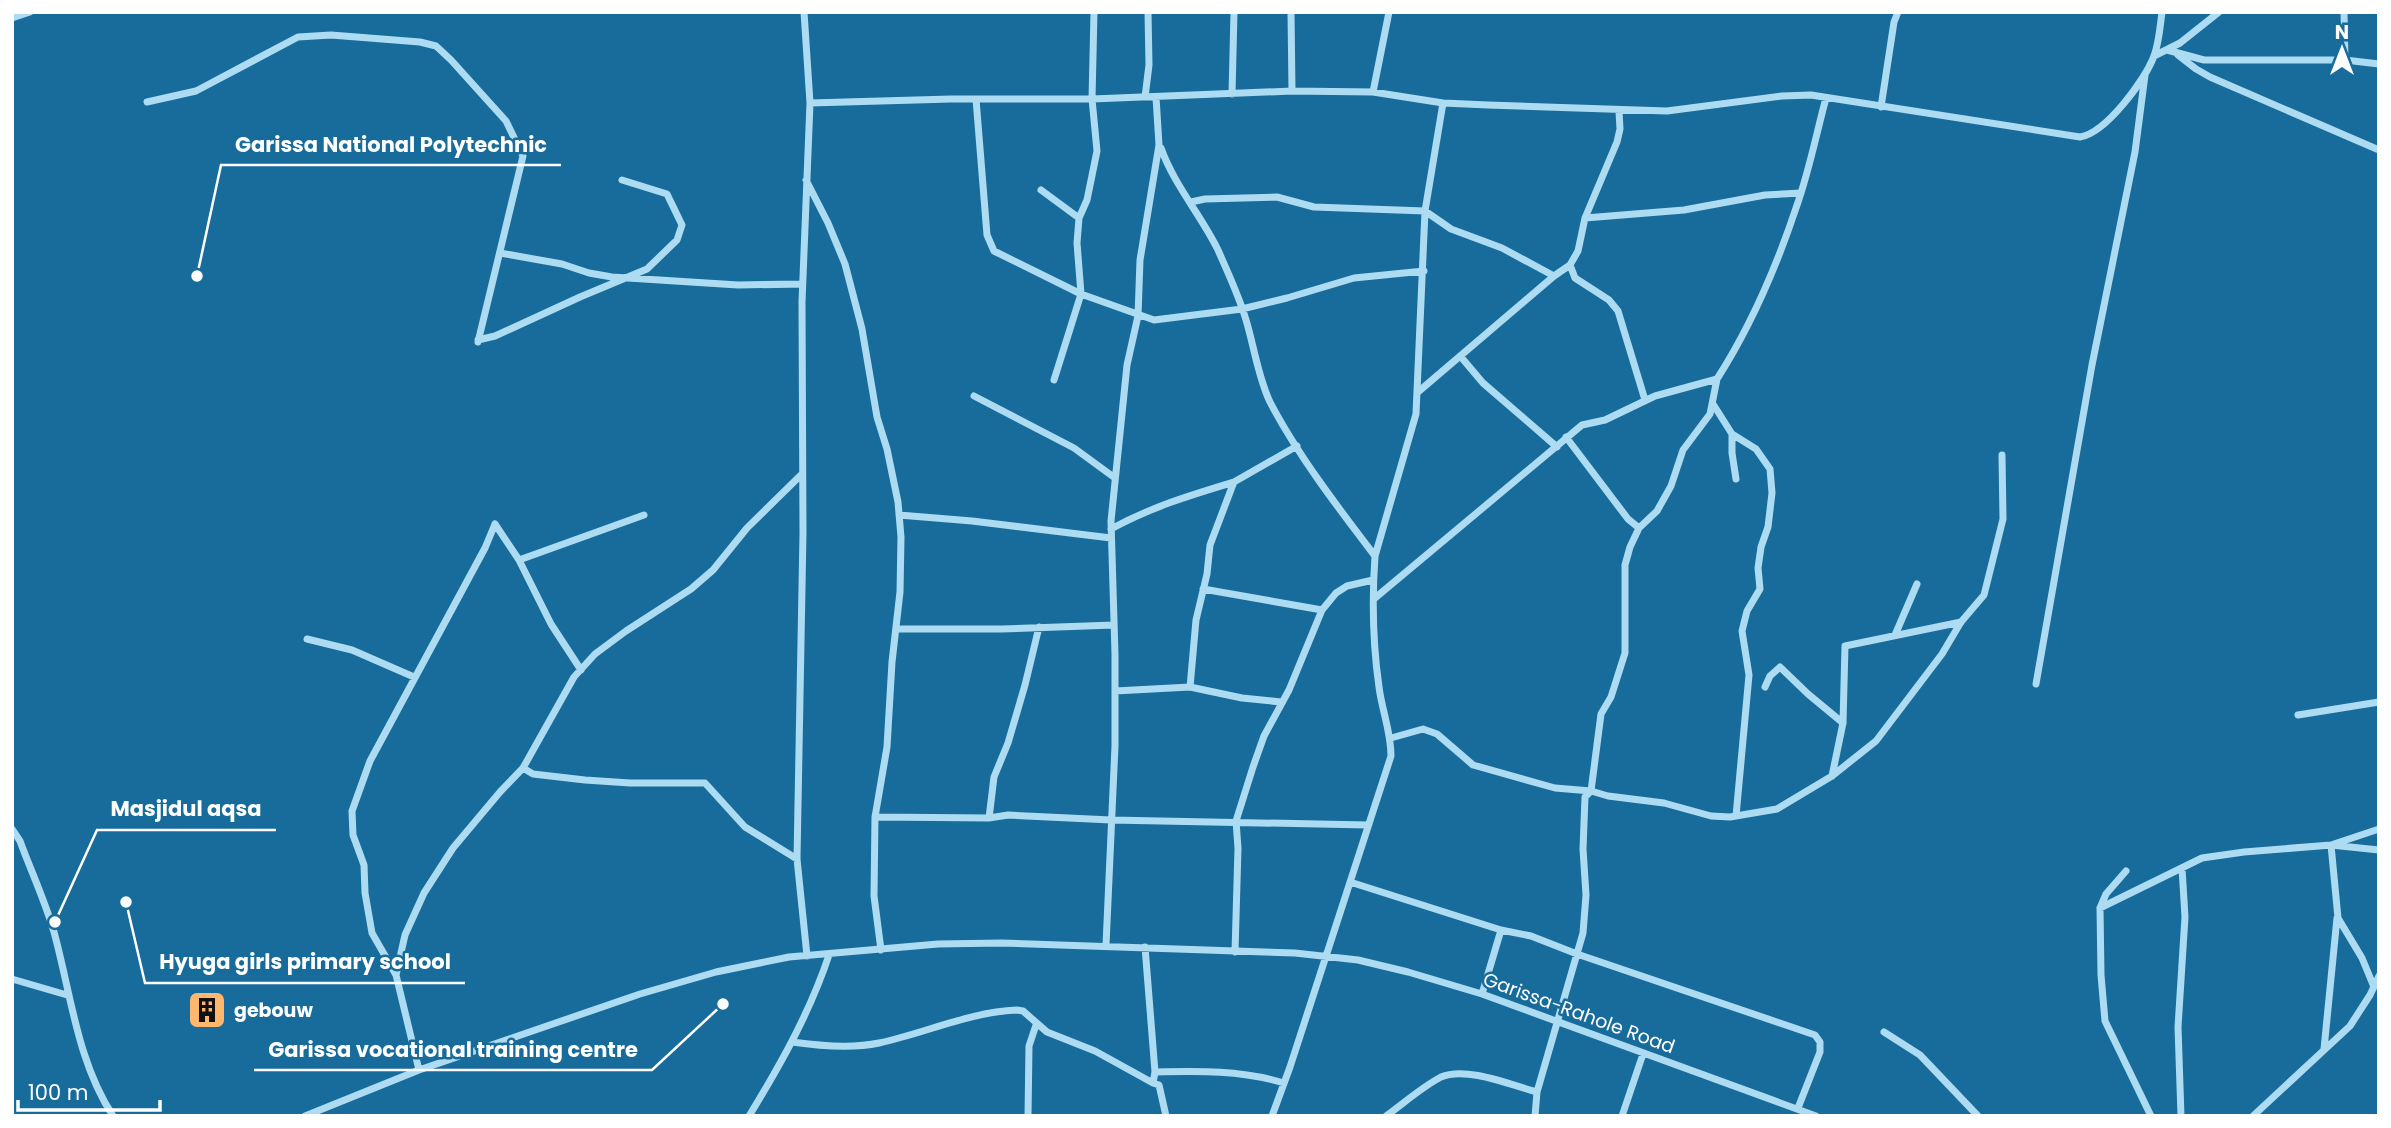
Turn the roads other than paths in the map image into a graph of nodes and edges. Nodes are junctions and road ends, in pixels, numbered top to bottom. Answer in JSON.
{"nodes":[{"id":1,"x":804,"y":12,"type":"edge"},
{"id":2,"x":1094,"y":12,"type":"edge"},
{"id":3,"x":1148,"y":12,"type":"edge"},
{"id":4,"x":1234,"y":12,"type":"edge"},
{"id":5,"x":1291,"y":12,"type":"edge"},
{"id":6,"x":1389,"y":12,"type":"edge"},
{"id":7,"x":1898,"y":12,"type":"edge"},
{"id":8,"x":2162,"y":12,"type":"edge"},
{"id":9,"x":2219,"y":12,"type":"edge"},
{"id":10,"x":2344,"y":12,"type":"edge"},
{"id":11,"x":27,"y":13,"type":"edge"},
{"id":12,"x":12,"y":18,"type":"edge"},
{"id":13,"x":2167,"y":50,"type":"junction"},
{"id":14,"x":2178,"y":55,"type":"junction"},
{"id":15,"x":2154,"y":56,"type":"junction"},
{"id":16,"x":2345,"y":60,"type":"junction"},
{"id":17,"x":2379,"y":64,"type":"edge"},
{"id":18,"x":2146,"y":72,"type":"junction"},
{"id":19,"x":1292,"y":91,"type":"junction"},
{"id":20,"x":1373,"y":92,"type":"junction"},
{"id":21,"x":1233,"y":94,"type":"junction"},
{"id":22,"x":1145,"y":97,"type":"junction"},
{"id":23,"x":1156,"y":97,"type":"junction"},
{"id":24,"x":1826,"y":98,"type":"junction"},
{"id":25,"x":976,"y":99,"type":"junction"},
{"id":26,"x":1092,"y":99,"type":"junction"},
{"id":27,"x":147,"y":102,"type":"dead end"},
{"id":28,"x":810,"y":103,"type":"junction"},
{"id":29,"x":1443,"y":103,"type":"junction"},
{"id":30,"x":1881,"y":107,"type":"junction"},
{"id":31,"x":1619,"y":111,"type":"junction"},
{"id":32,"x":1159,"y":145,"type":"junction"},
{"id":33,"x":2379,"y":150,"type":"edge"},
{"id":34,"x":622,"y":180,"type":"dead end"},
{"id":35,"x":806,"y":180,"type":"junction"},
{"id":36,"x":1041,"y":190,"type":"dead end"},
{"id":37,"x":1801,"y":193,"type":"junction"},
{"id":38,"x":1191,"y":202,"type":"junction"},
{"id":39,"x":1425,"y":211,"type":"junction"},
{"id":40,"x":1079,"y":218,"type":"junction"},
{"id":41,"x":1585,"y":218,"type":"junction"},
{"id":42,"x":500,"y":253,"type":"junction"},
{"id":43,"x":1570,"y":265,"type":"junction"},
{"id":44,"x":1424,"y":271,"type":"junction"},
{"id":45,"x":1554,"y":276,"type":"junction"},
{"id":46,"x":625,"y":278,"type":"junction"},
{"id":47,"x":802,"y":284,"type":"junction"},
{"id":48,"x":1081,"y":294,"type":"junction"},
{"id":49,"x":1242,"y":309,"type":"junction"},
{"id":50,"x":1138,"y":316,"type":"junction"},
{"id":51,"x":1461,"y":357,"type":"junction"},
{"id":52,"x":1717,"y":379,"type":"junction"},
{"id":53,"x":1054,"y":380,"type":"dead end"},
{"id":54,"x":1419,"y":392,"type":"junction"},
{"id":55,"x":974,"y":396,"type":"dead end"},
{"id":56,"x":1645,"y":400,"type":"junction"},
{"id":57,"x":1713,"y":404,"type":"junction"},
{"id":58,"x":1732,"y":434,"type":"junction"},
{"id":59,"x":1566,"y":437,"type":"junction"},
{"id":60,"x":1297,"y":446,"type":"junction"},
{"id":61,"x":1557,"y":447,"type":"junction"},
{"id":62,"x":2002,"y":455,"type":"dead end"},
{"id":63,"x":802,"y":474,"type":"junction"},
{"id":64,"x":1115,"y":478,"type":"junction"},
{"id":65,"x":1736,"y":479,"type":"dead end"},
{"id":66,"x":1234,"y":482,"type":"junction"},
{"id":67,"x":644,"y":515,"type":"dead end"},
{"id":68,"x":899,"y":515,"type":"junction"},
{"id":69,"x":1639,"y":528,"type":"junction"},
{"id":70,"x":1111,"y":529,"type":"junction"},
{"id":71,"x":1111,"y":538,"type":"junction"},
{"id":72,"x":1375,"y":556,"type":"junction"},
{"id":73,"x":519,"y":560,"type":"junction"},
{"id":74,"x":1373,"y":580,"type":"junction"},
{"id":75,"x":1917,"y":584,"type":"dead end"},
{"id":76,"x":1203,"y":589,"type":"junction"},
{"id":77,"x":1375,"y":598,"type":"junction"},
{"id":78,"x":1322,"y":610,"type":"junction"},
{"id":79,"x":1961,"y":622,"type":"junction"},
{"id":80,"x":1114,"y":625,"type":"junction"},
{"id":81,"x":1039,"y":627,"type":"junction"},
{"id":82,"x":896,"y":629,"type":"junction"},
{"id":83,"x":1895,"y":635,"type":"junction"},
{"id":84,"x":307,"y":639,"type":"dead end"},
{"id":85,"x":581,"y":670,"type":"junction"},
{"id":86,"x":414,"y":677,"type":"junction"},
{"id":87,"x":2036,"y":684,"type":"dead end"},
{"id":88,"x":1190,"y":687,"type":"junction"},
{"id":89,"x":1765,"y":687,"type":"dead end"},
{"id":90,"x":1115,"y":691,"type":"junction"},
{"id":91,"x":1281,"y":702,"type":"junction"},
{"id":92,"x":2379,"y":702,"type":"edge"},
{"id":93,"x":2298,"y":715,"type":"dead end"},
{"id":94,"x":1843,"y":723,"type":"junction"},
{"id":95,"x":1391,"y":738,"type":"junction"},
{"id":96,"x":523,"y":768,"type":"junction"},
{"id":97,"x":1832,"y":776,"type":"junction"},
{"id":98,"x":1591,"y":791,"type":"junction"},
{"id":99,"x":1736,"y":816,"type":"junction"},
{"id":100,"x":875,"y":817,"type":"junction"},
{"id":101,"x":989,"y":818,"type":"junction"},
{"id":102,"x":1111,"y":820,"type":"junction"},
{"id":103,"x":1236,"y":821,"type":"junction"},
{"id":104,"x":1368,"y":825,"type":"junction"},
{"id":105,"x":12,"y":829,"type":"edge"},
{"id":106,"x":2379,"y":830,"type":"edge"},
{"id":107,"x":2331,"y":845,"type":"junction"},
{"id":108,"x":2379,"y":850,"type":"edge"},
{"id":109,"x":797,"y":859,"type":"junction"},
{"id":110,"x":2182,"y":868,"type":"junction"},
{"id":111,"x":2126,"y":872,"type":"dead end"},
{"id":112,"x":1350,"y":882,"type":"junction"},
{"id":113,"x":2100,"y":908,"type":"junction"},
{"id":114,"x":2337,"y":918,"type":"junction"},
{"id":115,"x":1502,"y":930,"type":"junction"},
{"id":116,"x":1106,"y":945,"type":"junction"},
{"id":117,"x":1145,"y":947,"type":"junction"},
{"id":118,"x":881,"y":950,"type":"junction"},
{"id":119,"x":1235,"y":952,"type":"junction"},
{"id":120,"x":1577,"y":954,"type":"junction"},
{"id":121,"x":830,"y":955,"type":"junction"},
{"id":122,"x":807,"y":956,"type":"junction"},
{"id":123,"x":1326,"y":956,"type":"junction"},
{"id":124,"x":396,"y":975,"type":"junction"},
{"id":125,"x":2379,"y":976,"type":"edge"},
{"id":126,"x":12,"y":979,"type":"edge"},
{"id":127,"x":2374,"y":987,"type":"junction"},
{"id":128,"x":1482,"y":993,"type":"junction"},
{"id":129,"x":67,"y":995,"type":"junction"},
{"id":130,"x":1556,"y":1021,"type":"junction"},
{"id":131,"x":1037,"y":1025,"type":"junction"},
{"id":132,"x":1884,"y":1032,"type":"dead end"},
{"id":133,"x":792,"y":1042,"type":"junction"},
{"id":134,"x":2324,"y":1049,"type":"junction"},
{"id":135,"x":1643,"y":1054,"type":"junction"},
{"id":136,"x":419,"y":1070,"type":"junction"},
{"id":137,"x":1155,"y":1072,"type":"junction"},
{"id":138,"x":1153,"y":1083,"type":"junction"},
{"id":139,"x":1284,"y":1083,"type":"junction"},
{"id":140,"x":1537,"y":1092,"type":"junction"},
{"id":141,"x":1798,"y":1108,"type":"junction"},
{"id":142,"x":113,"y":1116,"type":"edge"},
{"id":143,"x":305,"y":1116,"type":"edge"},
{"id":144,"x":749,"y":1116,"type":"edge"},
{"id":145,"x":1028,"y":1116,"type":"edge"},
{"id":146,"x":1166,"y":1116,"type":"edge"},
{"id":147,"x":1272,"y":1116,"type":"edge"},
{"id":148,"x":1387,"y":1116,"type":"edge"},
{"id":149,"x":1535,"y":1116,"type":"edge"},
{"id":150,"x":1622,"y":1116,"type":"edge"},
{"id":151,"x":1816,"y":1116,"type":"edge"},
{"id":152,"x":1978,"y":1116,"type":"edge"},
{"id":153,"x":2151,"y":1116,"type":"edge"},
{"id":154,"x":2180,"y":1116,"type":"edge"},
{"id":155,"x":2253,"y":1116,"type":"edge"}],
"edges":[{"from":1,"to":28,"type":"street"},
{"from":2,"to":26,"type":"street"},
{"from":3,"to":22,"type":"street"},
{"from":4,"to":21,"type":"street"},
{"from":5,"to":19,"type":"street"},
{"from":6,"to":20,"type":"street"},
{"from":7,"to":30,"type":"street"},
{"from":8,"to":15,"type":"street"},
{"from":9,"to":13,"type":"street"},
{"from":10,"to":16,"type":"street"},
{"from":11,"to":12,"type":"street"},
{"from":13,"to":14,"type":"street"},
{"from":13,"to":15,"type":"street"},
{"from":14,"to":16,"type":"street"},
{"from":14,"to":33,"type":"street"},
{"from":15,"to":18,"type":"street"},
{"from":16,"to":17,"type":"street"},
{"from":18,"to":30,"type":"street"},
{"from":18,"to":87,"type":"street"},
{"from":19,"to":20,"type":"street"},
{"from":19,"to":21,"type":"street"},
{"from":20,"to":29,"type":"street"},
{"from":21,"to":23,"type":"street"},
{"from":22,"to":23,"type":"street"},
{"from":22,"to":26,"type":"street"},
{"from":23,"to":32,"type":"street"},
{"from":24,"to":30,"type":"street"},
{"from":24,"to":31,"type":"street"},
{"from":24,"to":37,"type":"street"},
{"from":25,"to":26,"type":"street"},
{"from":25,"to":28,"type":"street"},
{"from":25,"to":48,"type":"street"},
{"from":26,"to":40,"type":"street"},
{"from":27,"to":42,"type":"street"},
{"from":28,"to":35,"type":"street"},
{"from":29,"to":31,"type":"street"},
{"from":29,"to":39,"type":"street"},
{"from":31,"to":41,"type":"street"},
{"from":32,"to":38,"type":"street"},
{"from":32,"to":50,"type":"street"},
{"from":34,"to":46,"type":"street"},
{"from":35,"to":47,"type":"street"},
{"from":35,"to":68,"type":"street"},
{"from":36,"to":40,"type":"street"},
{"from":37,"to":41,"type":"street"},
{"from":37,"to":52,"type":"street"},
{"from":38,"to":39,"type":"street"},
{"from":38,"to":49,"type":"street"},
{"from":39,"to":44,"type":"street"},
{"from":39,"to":45,"type":"street"},
{"from":40,"to":48,"type":"street"},
{"from":41,"to":43,"type":"street"},
{"from":42,"to":46,"type":"street"},
{"from":42,"to":46,"type":"street"},
{"from":43,"to":45,"type":"street"},
{"from":43,"to":56,"type":"street"},
{"from":44,"to":49,"type":"street"},
{"from":44,"to":54,"type":"street"},
{"from":45,"to":51,"type":"street"},
{"from":46,"to":47,"type":"street"},
{"from":47,"to":63,"type":"street"},
{"from":48,"to":50,"type":"street"},
{"from":48,"to":53,"type":"street"},
{"from":49,"to":50,"type":"street"},
{"from":49,"to":60,"type":"street"},
{"from":50,"to":64,"type":"street"},
{"from":51,"to":54,"type":"street"},
{"from":51,"to":61,"type":"street"},
{"from":52,"to":56,"type":"street"},
{"from":52,"to":57,"type":"street"},
{"from":54,"to":72,"type":"street"},
{"from":55,"to":64,"type":"street"},
{"from":56,"to":59,"type":"street"},
{"from":57,"to":58,"type":"street"},
{"from":57,"to":69,"type":"street"},
{"from":58,"to":65,"type":"street"},
{"from":58,"to":99,"type":"street"},
{"from":59,"to":61,"type":"street"},
{"from":59,"to":69,"type":"street"},
{"from":60,"to":66,"type":"street"},
{"from":60,"to":72,"type":"street"},
{"from":61,"to":77,"type":"street"},
{"from":62,"to":79,"type":"street"},
{"from":63,"to":85,"type":"street"},
{"from":63,"to":109,"type":"street"},
{"from":64,"to":70,"type":"street"},
{"from":66,"to":70,"type":"street"},
{"from":66,"to":76,"type":"street"},
{"from":67,"to":73,"type":"street"},
{"from":68,"to":71,"type":"street"},
{"from":68,"to":82,"type":"street"},
{"from":69,"to":98,"type":"street"},
{"from":70,"to":71,"type":"street"},
{"from":71,"to":80,"type":"street"},
{"from":72,"to":74,"type":"street"},
{"from":73,"to":85,"type":"street"},
{"from":73,"to":86,"type":"street"},
{"from":74,"to":77,"type":"street"},
{"from":74,"to":78,"type":"street"},
{"from":75,"to":83,"type":"street"},
{"from":76,"to":78,"type":"street"},
{"from":76,"to":88,"type":"street"},
{"from":77,"to":95,"type":"street"},
{"from":78,"to":91,"type":"street"},
{"from":79,"to":83,"type":"street"},
{"from":79,"to":97,"type":"street"},
{"from":80,"to":81,"type":"street"},
{"from":80,"to":90,"type":"street"},
{"from":81,"to":82,"type":"street"},
{"from":81,"to":101,"type":"street"},
{"from":82,"to":100,"type":"street"},
{"from":83,"to":94,"type":"street"},
{"from":84,"to":86,"type":"street"},
{"from":85,"to":96,"type":"street"},
{"from":86,"to":124,"type":"street"},
{"from":88,"to":90,"type":"street"},
{"from":88,"to":91,"type":"street"},
{"from":89,"to":94,"type":"street"},
{"from":90,"to":102,"type":"street"},
{"from":91,"to":103,"type":"street"},
{"from":92,"to":93,"type":"street"},
{"from":94,"to":97,"type":"street"},
{"from":95,"to":98,"type":"street"},
{"from":95,"to":104,"type":"street"},
{"from":96,"to":109,"type":"street"},
{"from":96,"to":124,"type":"street"},
{"from":97,"to":99,"type":"street"},
{"from":98,"to":99,"type":"street"},
{"from":98,"to":120,"type":"street"},
{"from":100,"to":101,"type":"street"},
{"from":100,"to":118,"type":"street"},
{"from":101,"to":102,"type":"street"},
{"from":102,"to":103,"type":"street"},
{"from":102,"to":116,"type":"street"},
{"from":103,"to":104,"type":"street"},
{"from":103,"to":119,"type":"street"},
{"from":104,"to":112,"type":"street"},
{"from":105,"to":129,"type":"street"},
{"from":106,"to":107,"type":"street"},
{"from":107,"to":108,"type":"street"},
{"from":107,"to":110,"type":"street"},
{"from":107,"to":114,"type":"street"},
{"from":109,"to":122,"type":"street"},
{"from":110,"to":113,"type":"street"},
{"from":110,"to":154,"type":"street"},
{"from":111,"to":113,"type":"street"},
{"from":112,"to":115,"type":"street"},
{"from":112,"to":123,"type":"street"},
{"from":113,"to":153,"type":"street"},
{"from":114,"to":127,"type":"street"},
{"from":114,"to":134,"type":"street"},
{"from":115,"to":120,"type":"street"},
{"from":115,"to":128,"type":"street"},
{"from":116,"to":117,"type":"street","name":"Garissa-Rahole Road"},
{"from":116,"to":118,"type":"street","name":"Garissa-Rahole Road"},
{"from":117,"to":119,"type":"street","name":"Garissa-Rahole Road"},
{"from":117,"to":137,"type":"street"},
{"from":118,"to":121,"type":"street","name":"Garissa-Rahole Road"},
{"from":119,"to":123,"type":"street","name":"Garissa-Rahole Road"},
{"from":120,"to":130,"type":"street"},
{"from":120,"to":141,"type":"street"},
{"from":121,"to":122,"type":"street","name":"Garissa-Rahole Road"},
{"from":121,"to":133,"type":"street"},
{"from":122,"to":136,"type":"street","name":"Garissa-Rahole Road"},
{"from":123,"to":128,"type":"street","name":"Garissa-Rahole Road"},
{"from":123,"to":139,"type":"street"},
{"from":124,"to":136,"type":"street"},
{"from":125,"to":127,"type":"street"},
{"from":126,"to":129,"type":"street"},
{"from":127,"to":134,"type":"street"},
{"from":128,"to":130,"type":"street","name":"Garissa-Rahole Road"},
{"from":129,"to":142,"type":"street"},
{"from":130,"to":135,"type":"street","name":"Garissa-Rahole Road"},
{"from":130,"to":140,"type":"street"},
{"from":131,"to":133,"type":"street"},
{"from":131,"to":138,"type":"street"},
{"from":131,"to":145,"type":"street"},
{"from":132,"to":152,"type":"street"},
{"from":133,"to":144,"type":"street"},
{"from":134,"to":155,"type":"street"},
{"from":135,"to":141,"type":"street","name":"Garissa-Rahole Road"},
{"from":135,"to":150,"type":"street"},
{"from":136,"to":143,"type":"street","name":"Garissa-Rahole Road"},
{"from":137,"to":138,"type":"street"},
{"from":137,"to":139,"type":"street"},
{"from":138,"to":146,"type":"street"},
{"from":139,"to":147,"type":"street"},
{"from":140,"to":148,"type":"street"},
{"from":140,"to":149,"type":"street"},
{"from":141,"to":151,"type":"street","name":"Garissa-Rahole Road"}]}
